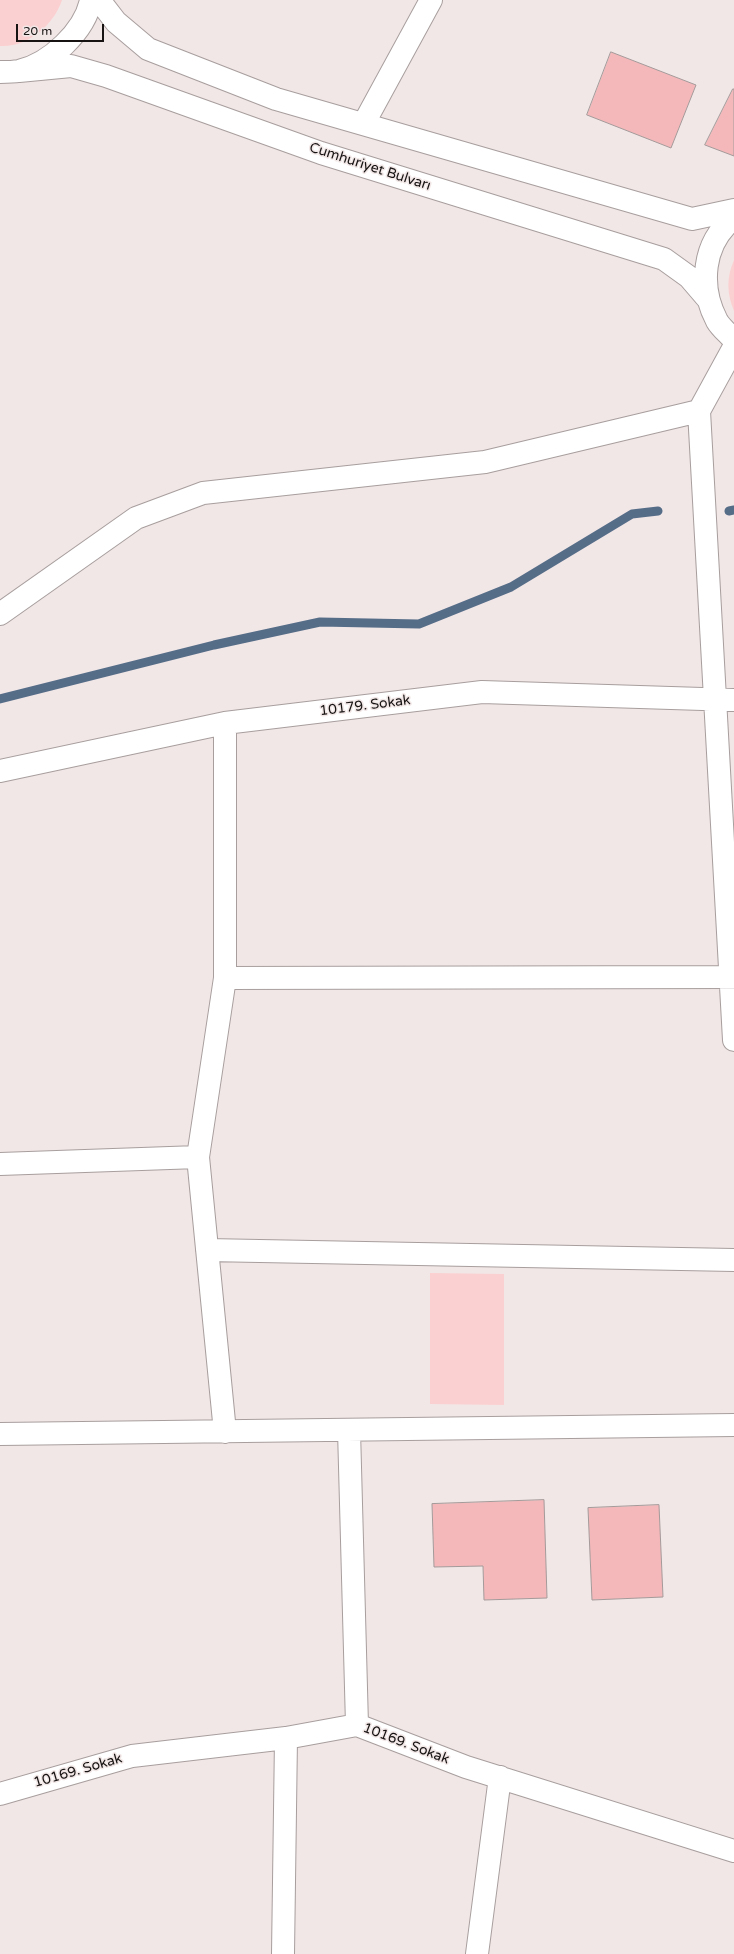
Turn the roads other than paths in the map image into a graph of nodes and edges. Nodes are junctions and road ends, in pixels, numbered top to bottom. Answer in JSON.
{"nodes":[{"id":1,"x":91,"y":0,"type":"edge"},
{"id":2,"x":99,"y":0,"type":"edge"},
{"id":3,"x":431,"y":0,"type":"edge"},
{"id":4,"x":10,"y":71,"type":"edge"},
{"id":5,"x":364,"y":123,"type":"junction"},
{"id":6,"x":734,"y":210,"type":"edge"},
{"id":7,"x":734,"y":218,"type":"edge"},
{"id":8,"x":708,"y":298,"type":"junction"},
{"id":9,"x":734,"y":340,"type":"edge"},
{"id":10,"x":734,"y":347,"type":"edge"},
{"id":11,"x":698,"y":411,"type":"junction"},
{"id":12,"x":0,"y":614,"type":"edge"},
{"id":13,"x":725,"y":700,"type":"edge"},
{"id":14,"x":224,"y":723,"type":"junction"},
{"id":15,"x":0,"y":771,"type":"edge"},
{"id":16,"x":732,"y":977,"type":"edge"},
{"id":17,"x":225,"y":978,"type":"junction"},
{"id":18,"x":734,"y":1040,"type":"edge"},
{"id":19,"x":198,"y":1158,"type":"junction"},
{"id":20,"x":0,"y":1164,"type":"edge"},
{"id":21,"x":207,"y":1250,"type":"junction"},
{"id":22,"x":734,"y":1260,"type":"edge"},
{"id":23,"x":734,"y":1425,"type":"edge"},
{"id":24,"x":349,"y":1430,"type":"junction"},
{"id":25,"x":225,"y":1432,"type":"junction"},
{"id":26,"x":0,"y":1434,"type":"edge"},
{"id":27,"x":357,"y":1725,"type":"junction"},
{"id":28,"x":286,"y":1738,"type":"junction"},
{"id":29,"x":500,"y":1777,"type":"junction"},
{"id":30,"x":0,"y":1794,"type":"edge"},
{"id":31,"x":734,"y":1851,"type":"edge"},
{"id":32,"x":283,"y":1954,"type":"edge"},
{"id":33,"x":477,"y":1954,"type":"edge"}],
"edges":[{"from":1,"to":4,"type":"street"},
{"from":2,"to":5,"type":"street"},
{"from":3,"to":5,"type":"street"},
{"from":4,"to":8,"type":"street","name":"Cumhuriyet Bulvarı"},
{"from":5,"to":6,"type":"street"},
{"from":7,"to":8,"type":"street"},
{"from":8,"to":9,"type":"street"},
{"from":10,"to":11,"type":"street"},
{"from":11,"to":12,"type":"street"},
{"from":11,"to":13,"type":"street"},
{"from":13,"to":14,"type":"street","name":"10179. Sokak"},
{"from":13,"to":16,"type":"street"},
{"from":14,"to":15,"type":"street","name":"10179. Sokak"},
{"from":14,"to":17,"type":"street"},
{"from":16,"to":17,"type":"street"},
{"from":16,"to":18,"type":"street"},
{"from":17,"to":19,"type":"street"},
{"from":19,"to":20,"type":"street"},
{"from":19,"to":21,"type":"street"},
{"from":21,"to":22,"type":"street"},
{"from":21,"to":25,"type":"street"},
{"from":23,"to":24,"type":"street"},
{"from":24,"to":25,"type":"street"},
{"from":24,"to":27,"type":"street"},
{"from":25,"to":26,"type":"street"},
{"from":27,"to":28,"type":"street","name":"10169. Sokak"},
{"from":27,"to":29,"type":"street","name":"10169. Sokak"},
{"from":28,"to":30,"type":"street","name":"10169. Sokak"},
{"from":28,"to":32,"type":"street"},
{"from":29,"to":31,"type":"street","name":"10169. Sokak"},
{"from":29,"to":33,"type":"street"}]}
